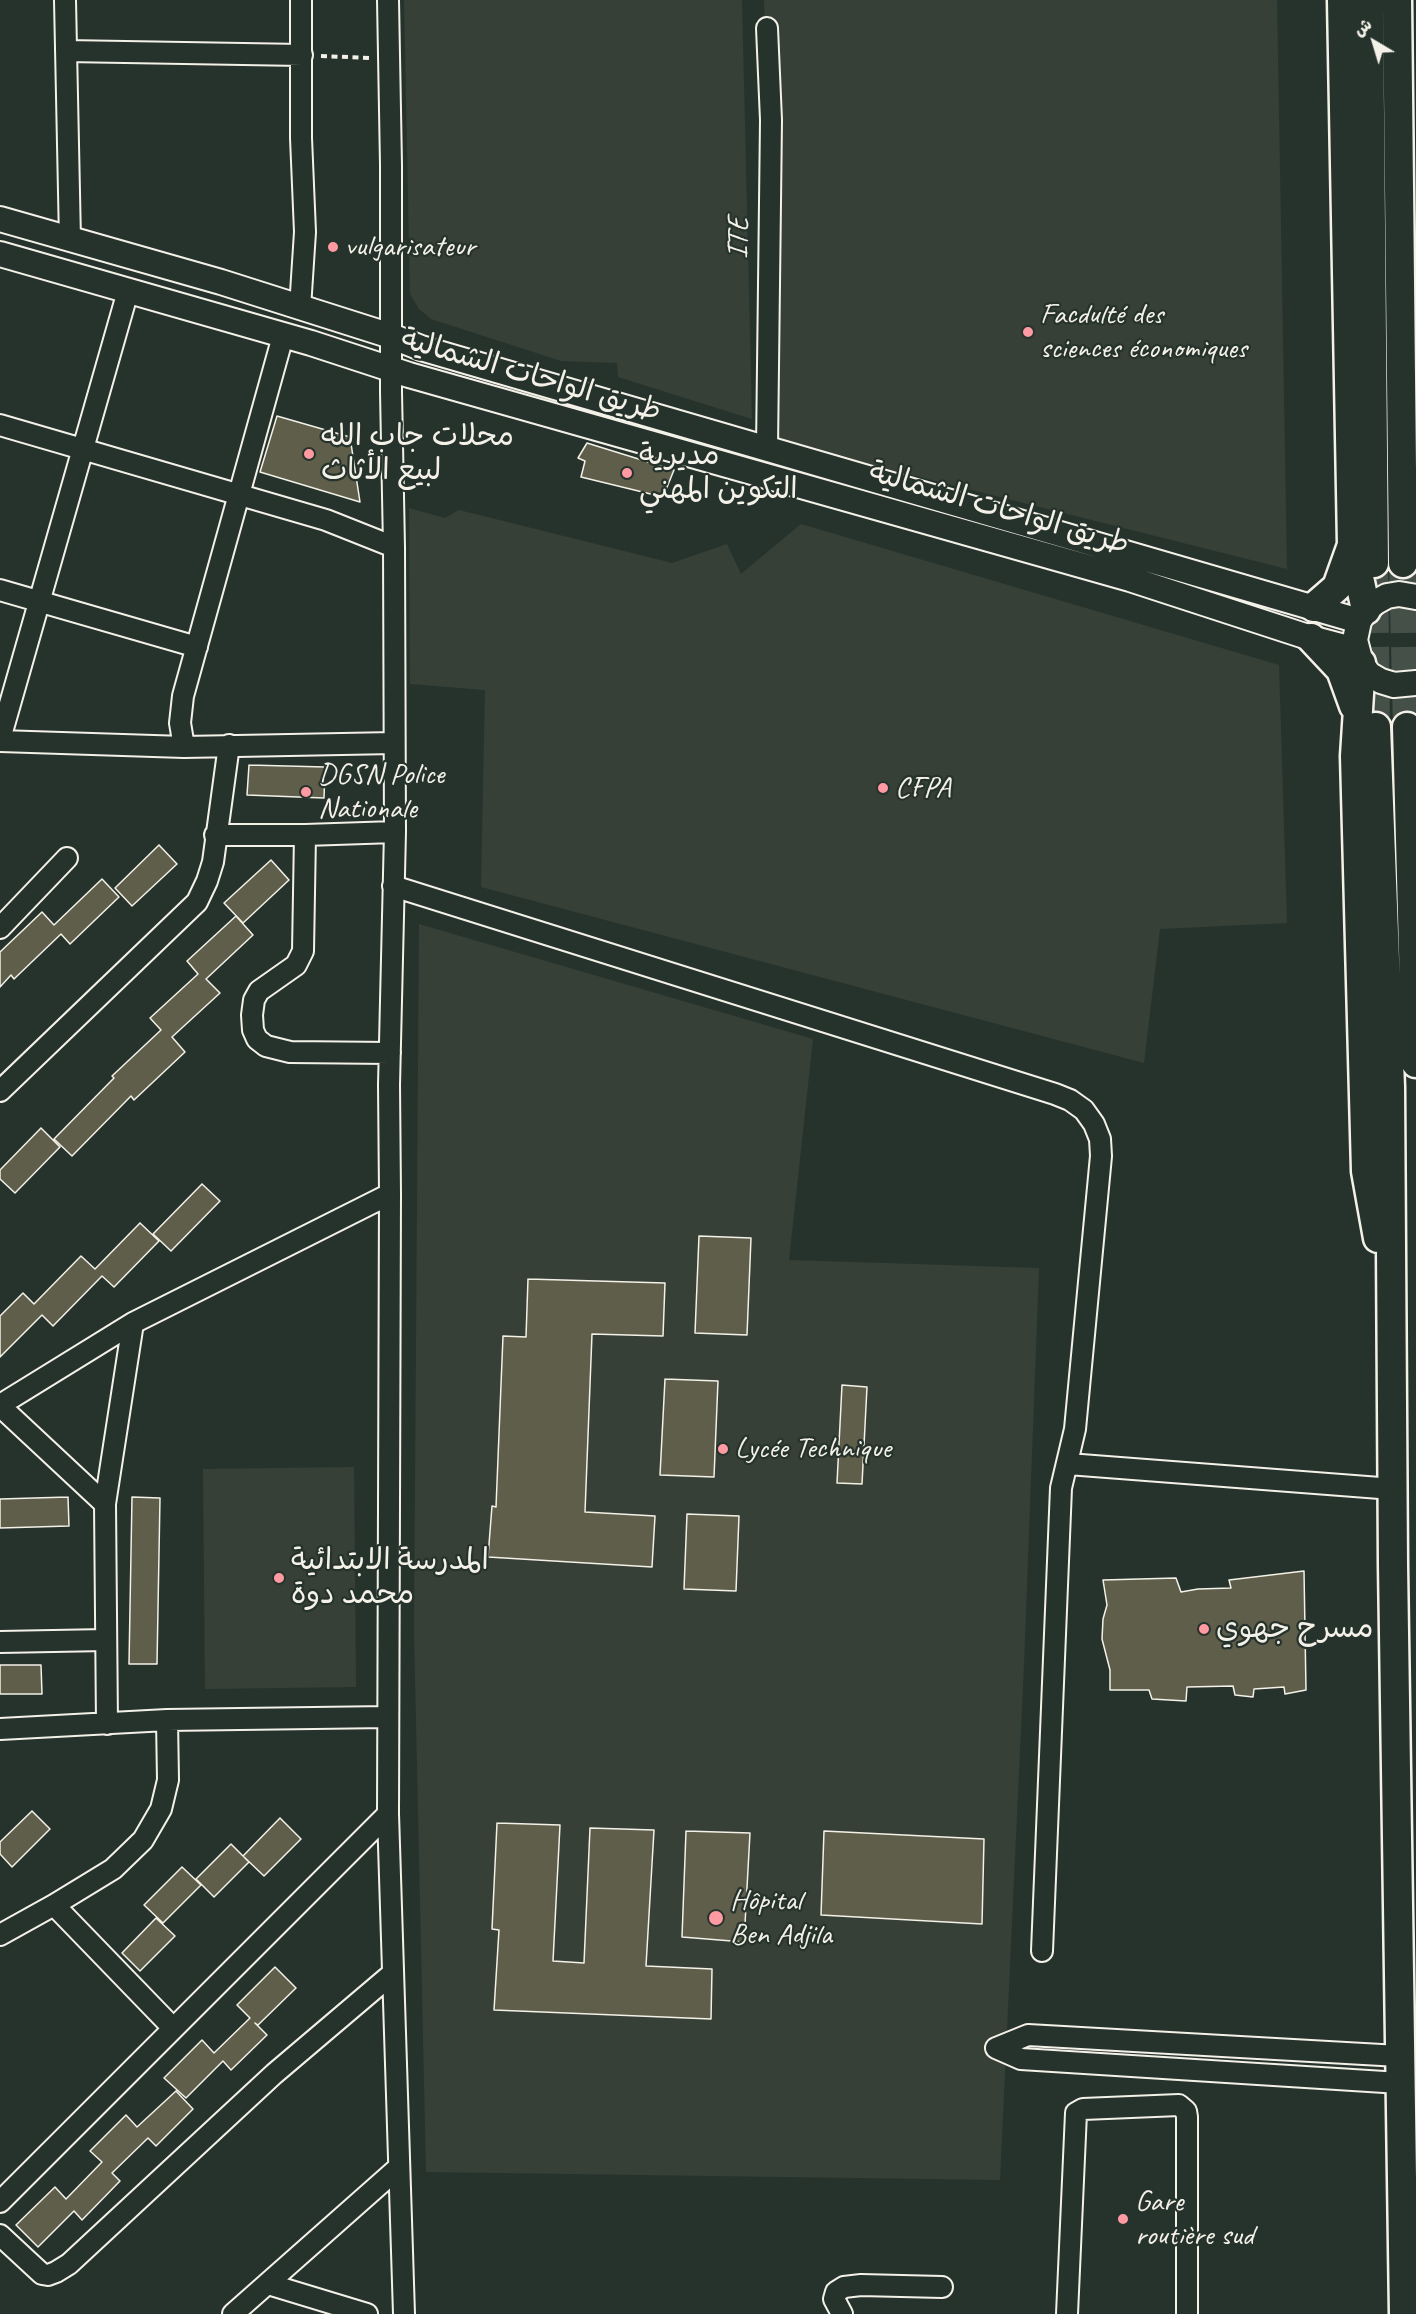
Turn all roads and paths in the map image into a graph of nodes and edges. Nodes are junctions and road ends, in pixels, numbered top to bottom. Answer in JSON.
{"nodes":[{"id":1,"x":65,"y":0,"type":"edge"},
{"id":2,"x":301,"y":0,"type":"edge"},
{"id":3,"x":388,"y":0,"type":"edge"},
{"id":4,"x":1342,"y":0,"type":"edge"},
{"id":5,"x":1369,"y":0,"type":"edge"},
{"id":6,"x":1397,"y":0,"type":"edge"},
{"id":7,"x":1414,"y":0,"type":"edge"},
{"id":8,"x":1416,"y":18,"type":"edge"},
{"id":9,"x":767,"y":28,"type":"dead end"},
{"id":10,"x":66,"y":51,"type":"junction"},
{"id":11,"x":302,"y":55,"type":"junction"},
{"id":12,"x":389,"y":59,"type":"junction"},
{"id":13,"x":0,"y":219,"type":"edge"},
{"id":14,"x":70,"y":240,"type":"junction"},
{"id":15,"x":0,"y":254,"type":"edge"},
{"id":16,"x":128,"y":291,"type":"junction"},
{"id":17,"x":300,"y":308,"type":"junction"},
{"id":18,"x":283,"y":336,"type":"junction"},
{"id":19,"x":391,"y":336,"type":"junction"},
{"id":20,"x":391,"y":370,"type":"junction"},
{"id":21,"x":0,"y":424,"type":"edge"},
{"id":22,"x":82,"y":447,"type":"junction"},
{"id":23,"x":767,"y":448,"type":"junction"},
{"id":24,"x":238,"y":493,"type":"junction"},
{"id":25,"x":1352,"y":545,"type":"junction"},
{"id":26,"x":394,"y":547,"type":"junction"},
{"id":27,"x":1374,"y":563,"type":"tunnel mouth"},
{"id":28,"x":1403,"y":563,"type":"tunnel mouth"},
{"id":29,"x":0,"y":590,"type":"edge"},
{"id":30,"x":1416,"y":597,"type":"edge"},
{"id":31,"x":40,"y":602,"type":"junction"},
{"id":32,"x":1314,"y":607,"type":"junction"},
{"id":33,"x":1363,"y":615,"type":"junction"},
{"id":34,"x":1311,"y":638,"type":"junction"},
{"id":35,"x":197,"y":647,"type":"junction"},
{"id":36,"x":1358,"y":656,"type":"junction"},
{"id":37,"x":1416,"y":683,"type":"edge"},
{"id":38,"x":1367,"y":722,"type":"junction"},
{"id":39,"x":1407,"y":727,"type":"tunnel mouth"},
{"id":40,"x":0,"y":740,"type":"edge"},
{"id":41,"x":394,"y":743,"type":"junction"},
{"id":42,"x":229,"y":745,"type":"junction"},
{"id":43,"x":184,"y":747,"type":"junction"},
{"id":44,"x":395,"y":832,"type":"junction"},
{"id":45,"x":215,"y":835,"type":"junction"},
{"id":46,"x":305,"y":835,"type":"junction"},
{"id":47,"x":67,"y":858,"type":"dead end"},
{"id":48,"x":393,"y":886,"type":"junction"},
{"id":49,"x":0,"y":928,"type":"edge"},
{"id":50,"x":390,"y":1053,"type":"junction"},
{"id":51,"x":1416,"y":1063,"type":"edge"},
{"id":52,"x":0,"y":1091,"type":"edge"},
{"id":53,"x":390,"y":1194,"type":"junction"},
{"id":54,"x":133,"y":1323,"type":"junction"},
{"id":55,"x":0,"y":1406,"type":"edge"},
{"id":56,"x":1068,"y":1464,"type":"junction"},
{"id":57,"x":1393,"y":1489,"type":"junction"},
{"id":58,"x":105,"y":1504,"type":"junction"},
{"id":59,"x":106,"y":1640,"type":"junction"},
{"id":60,"x":0,"y":1642,"type":"edge"},
{"id":61,"x":387,"y":1717,"type":"junction"},
{"id":62,"x":167,"y":1720,"type":"junction"},
{"id":63,"x":107,"y":1724,"type":"junction"},
{"id":64,"x":6,"y":1729,"type":"edge"},
{"id":65,"x":0,"y":1745,"type":"edge"},
{"id":66,"x":388,"y":1814,"type":"junction"},
{"id":67,"x":54,"y":1905,"type":"junction"},
{"id":68,"x":0,"y":1935,"type":"edge"},
{"id":69,"x":1042,"y":1951,"type":"dead end"},
{"id":70,"x":393,"y":1973,"type":"junction"},
{"id":71,"x":173,"y":2028,"type":"junction"},
{"id":72,"x":1399,"y":2069,"type":"junction"},
{"id":73,"x":398,"y":2168,"type":"junction"},
{"id":74,"x":0,"y":2202,"type":"edge"},
{"id":75,"x":0,"y":2235,"type":"edge"},
{"id":76,"x":268,"y":2284,"type":"junction"},
{"id":77,"x":942,"y":2287,"type":"dead end"},
{"id":78,"x":233,"y":2314,"type":"edge"},
{"id":79,"x":368,"y":2314,"type":"edge"},
{"id":80,"x":404,"y":2314,"type":"edge"},
{"id":81,"x":842,"y":2314,"type":"edge"},
{"id":82,"x":1067,"y":2314,"type":"edge"},
{"id":83,"x":1187,"y":2314,"type":"edge"},
{"id":84,"x":1404,"y":2314,"type":"edge"}],
"edges":[{"from":1,"to":10,"type":"street"},
{"from":2,"to":11,"type":"street"},
{"from":3,"to":12,"type":"street"},
{"from":4,"to":25,"type":"highway"},
{"from":5,"to":27,"type":"highway"},
{"from":6,"to":28,"type":"highway"},
{"from":7,"to":8,"type":"highway"},
{"from":9,"to":23,"type":"street","name":"ITE"},
{"from":10,"to":11,"type":"street"},
{"from":10,"to":14,"type":"street"},
{"from":11,"to":12,"type":"path"},
{"from":11,"to":17,"type":"street"},
{"from":12,"to":19,"type":"street"},
{"from":13,"to":14,"type":"main road","name":"طريق الواحات الشمالية"},
{"from":14,"to":17,"type":"main road","name":"طريق الواحات الشمالية"},
{"from":15,"to":16,"type":"main road","name":"طريق الواحات الشمالية"},
{"from":16,"to":18,"type":"main road","name":"طريق الواحات الشمالية"},
{"from":16,"to":22,"type":"street"},
{"from":17,"to":19,"type":"main road","name":"طريق الواحات الشمالية"},
{"from":18,"to":20,"type":"main road","name":"طريق الواحات الشمالية"},
{"from":18,"to":24,"type":"street"},
{"from":19,"to":20,"type":"street"},
{"from":19,"to":23,"type":"main road","name":"طريق الواحات الشمالية"},
{"from":20,"to":26,"type":"street"},
{"from":20,"to":34,"type":"main road","name":"طريق الواحات الشمالية"},
{"from":21,"to":22,"type":"street"},
{"from":22,"to":24,"type":"street"},
{"from":22,"to":31,"type":"street"},
{"from":23,"to":32,"type":"main road","name":"طريق الواحات الشمالية"},
{"from":24,"to":26,"type":"street"},
{"from":24,"to":35,"type":"street"},
{"from":25,"to":32,"type":"highway"},
{"from":25,"to":33,"type":"highway"},
{"from":26,"to":41,"type":"street"},
{"from":29,"to":31,"type":"street"},
{"from":30,"to":33,"type":"main road"},
{"from":31,"to":35,"type":"street"},
{"from":31,"to":40,"type":"street"},
{"from":32,"to":33,"type":"main road","name":"طريق الواحات الشمالية"},
{"from":33,"to":36,"type":"main road"},
{"from":34,"to":36,"type":"main road","name":"طريق الواحات الشمالية"},
{"from":34,"to":38,"type":"highway"},
{"from":35,"to":43,"type":"street"},
{"from":36,"to":37,"type":"main road"},
{"from":36,"to":38,"type":"highway"},
{"from":38,"to":57,"type":"highway"},
{"from":39,"to":51,"type":"highway"},
{"from":40,"to":43,"type":"street"},
{"from":41,"to":42,"type":"street"},
{"from":41,"to":44,"type":"street"},
{"from":42,"to":43,"type":"street"},
{"from":42,"to":45,"type":"street"},
{"from":44,"to":46,"type":"street"},
{"from":44,"to":48,"type":"street"},
{"from":45,"to":46,"type":"street"},
{"from":45,"to":52,"type":"street"},
{"from":46,"to":50,"type":"street"},
{"from":47,"to":49,"type":"street"},
{"from":48,"to":50,"type":"street"},
{"from":48,"to":56,"type":"street"},
{"from":50,"to":53,"type":"street"},
{"from":53,"to":54,"type":"street"},
{"from":53,"to":61,"type":"street"},
{"from":54,"to":55,"type":"street"},
{"from":54,"to":58,"type":"street"},
{"from":55,"to":58,"type":"street"},
{"from":56,"to":57,"type":"street"},
{"from":56,"to":69,"type":"street"},
{"from":57,"to":72,"type":"highway"},
{"from":58,"to":59,"type":"street"},
{"from":59,"to":60,"type":"street"},
{"from":59,"to":63,"type":"street"},
{"from":61,"to":62,"type":"street"},
{"from":61,"to":66,"type":"street"},
{"from":62,"to":63,"type":"street"},
{"from":62,"to":67,"type":"street"},
{"from":63,"to":64,"type":"street"},
{"from":64,"to":65,"type":"street"},
{"from":66,"to":70,"type":"street"},
{"from":66,"to":71,"type":"street"},
{"from":67,"to":68,"type":"street"},
{"from":67,"to":71,"type":"street"},
{"from":70,"to":73,"type":"street"},
{"from":70,"to":75,"type":"street"},
{"from":71,"to":74,"type":"street"},
{"from":72,"to":72,"type":"street"},
{"from":72,"to":84,"type":"highway"},
{"from":73,"to":76,"type":"street"},
{"from":73,"to":80,"type":"street"},
{"from":76,"to":78,"type":"street"},
{"from":76,"to":79,"type":"street"},
{"from":77,"to":81,"type":"street"},
{"from":82,"to":83,"type":"street"}]}
